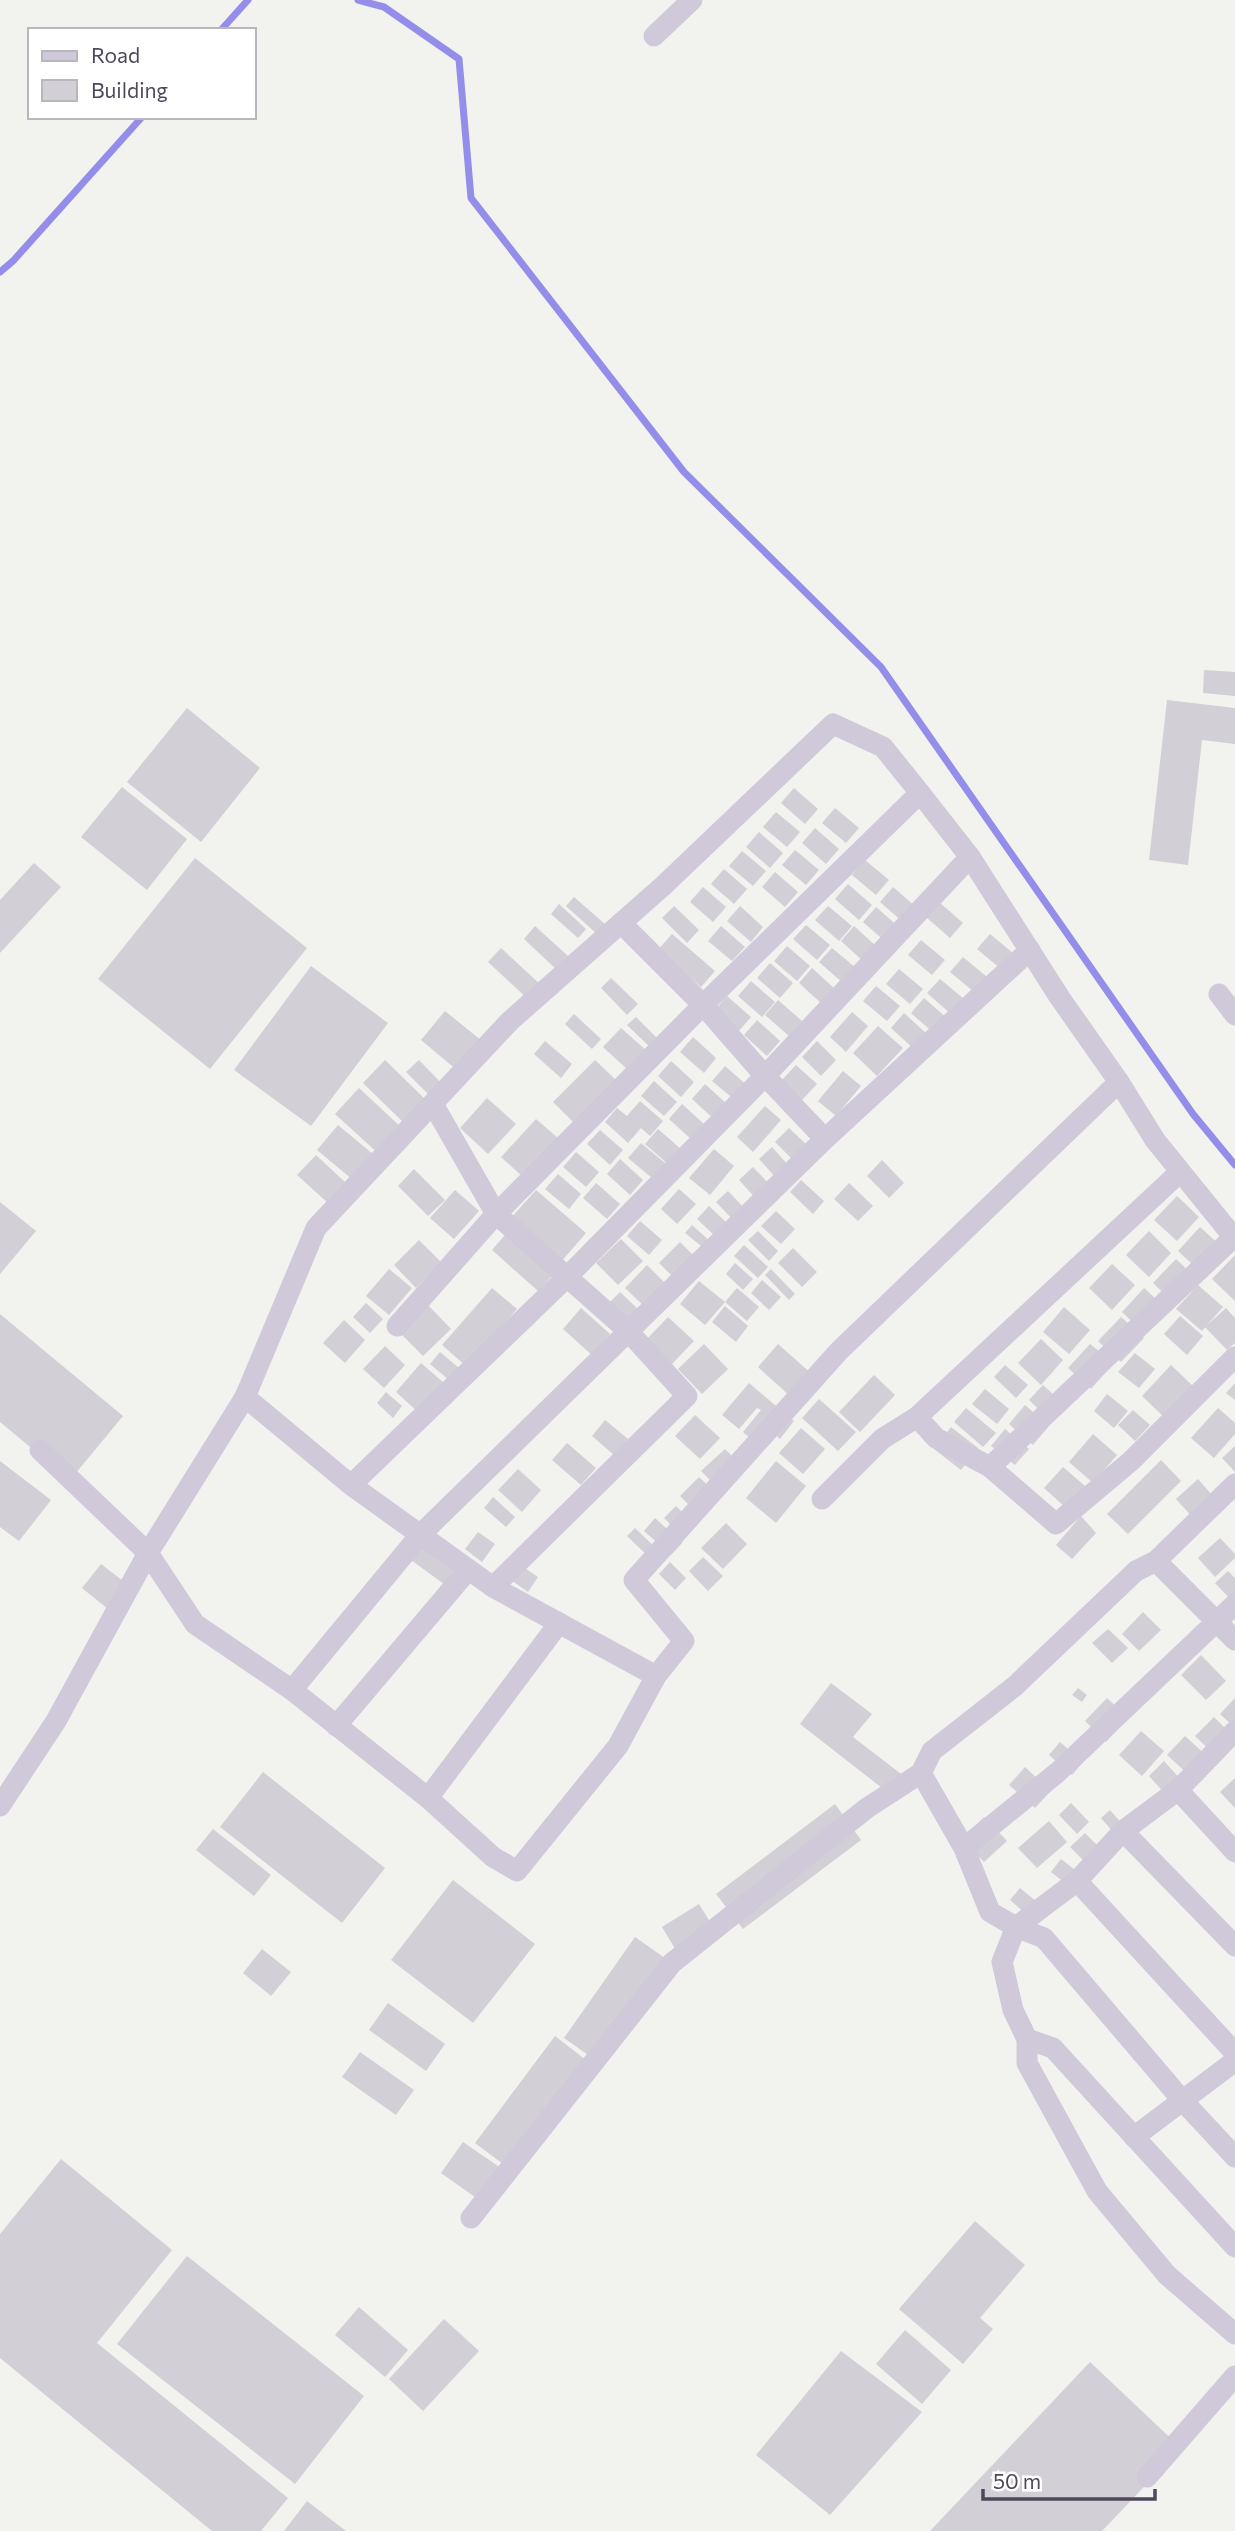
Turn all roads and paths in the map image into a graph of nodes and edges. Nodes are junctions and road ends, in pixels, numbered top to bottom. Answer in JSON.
{"nodes":[{"id":1,"x":692,"y":0,"type":"edge"},
{"id":2,"x":653,"y":36,"type":"dead end"},
{"id":3,"x":920,"y":793,"type":"junction"},
{"id":4,"x":970,"y":857,"type":"junction"},
{"id":5,"x":621,"y":923,"type":"junction"},
{"id":6,"x":1030,"y":950,"type":"junction"},
{"id":7,"x":1219,"y":994,"type":"dead end"},
{"id":8,"x":703,"y":1005,"type":"junction"},
{"id":9,"x":1235,"y":1015,"type":"edge"},
{"id":10,"x":765,"y":1076,"type":"junction"},
{"id":11,"x":1119,"y":1082,"type":"junction"},
{"id":12,"x":433,"y":1104,"type":"junction"},
{"id":13,"x":825,"y":1139,"type":"junction"},
{"id":14,"x":1180,"y":1172,"type":"junction"},
{"id":15,"x":496,"y":1214,"type":"junction"},
{"id":16,"x":1234,"y":1238,"type":"edge"},
{"id":17,"x":566,"y":1278,"type":"junction"},
{"id":18,"x":397,"y":1326,"type":"dead end"},
{"id":19,"x":628,"y":1331,"type":"junction"},
{"id":20,"x":1235,"y":1357,"type":"edge"},
{"id":21,"x":245,"y":1397,"type":"junction"},
{"id":22,"x":917,"y":1417,"type":"junction"},
{"id":23,"x":40,"y":1450,"type":"dead end"},
{"id":24,"x":990,"y":1467,"type":"junction"},
{"id":25,"x":1235,"y":1484,"type":"edge"},
{"id":26,"x":351,"y":1485,"type":"junction"},
{"id":27,"x":822,"y":1499,"type":"dead end"},
{"id":28,"x":420,"y":1535,"type":"junction"},
{"id":29,"x":148,"y":1553,"type":"junction"},
{"id":30,"x":1156,"y":1561,"type":"junction"},
{"id":31,"x":468,"y":1570,"type":"junction"},
{"id":32,"x":493,"y":1587,"type":"junction"},
{"id":33,"x":1235,"y":1604,"type":"edge"},
{"id":34,"x":1216,"y":1622,"type":"junction"},
{"id":35,"x":559,"y":1623,"type":"junction"},
{"id":36,"x":1235,"y":1640,"type":"edge"},
{"id":37,"x":656,"y":1676,"type":"junction"},
{"id":38,"x":292,"y":1690,"type":"junction"},
{"id":39,"x":336,"y":1726,"type":"junction"},
{"id":40,"x":1235,"y":1731,"type":"edge"},
{"id":41,"x":921,"y":1773,"type":"junction"},
{"id":42,"x":1178,"y":1790,"type":"junction"},
{"id":43,"x":428,"y":1798,"type":"junction"},
{"id":44,"x":0,"y":1806,"type":"edge"},
{"id":45,"x":1123,"y":1831,"type":"junction"},
{"id":46,"x":964,"y":1848,"type":"junction"},
{"id":47,"x":1235,"y":1852,"type":"edge"},
{"id":48,"x":1077,"y":1881,"type":"junction"},
{"id":49,"x":1016,"y":1927,"type":"junction"},
{"id":50,"x":1235,"y":1946,"type":"edge"},
{"id":51,"x":1027,"y":2039,"type":"junction"},
{"id":52,"x":1235,"y":2053,"type":"edge"},
{"id":53,"x":1235,"y":2061,"type":"edge"},
{"id":54,"x":1182,"y":2100,"type":"junction"},
{"id":55,"x":1134,"y":2137,"type":"junction"},
{"id":56,"x":1235,"y":2157,"type":"edge"},
{"id":57,"x":471,"y":2218,"type":"dead end"},
{"id":58,"x":1235,"y":2247,"type":"edge"},
{"id":59,"x":1235,"y":2334,"type":"edge"},
{"id":60,"x":1235,"y":2376,"type":"edge"},
{"id":61,"x":1147,"y":2477,"type":"dead end"}],
"edges":[{"from":1,"to":2,"type":"street"},
{"from":3,"to":4,"type":"street"},
{"from":3,"to":5,"type":"street"},
{"from":3,"to":8,"type":"street"},
{"from":4,"to":6,"type":"street"},
{"from":4,"to":10,"type":"street"},
{"from":5,"to":8,"type":"street"},
{"from":5,"to":12,"type":"street"},
{"from":6,"to":11,"type":"street"},
{"from":6,"to":13,"type":"street"},
{"from":7,"to":9,"type":"street"},
{"from":8,"to":10,"type":"street"},
{"from":8,"to":15,"type":"street"},
{"from":10,"to":13,"type":"street"},
{"from":10,"to":17,"type":"street"},
{"from":11,"to":14,"type":"street"},
{"from":11,"to":37,"type":"street"},
{"from":12,"to":15,"type":"street"},
{"from":12,"to":21,"type":"street"},
{"from":13,"to":19,"type":"street"},
{"from":14,"to":16,"type":"street"},
{"from":14,"to":22,"type":"street"},
{"from":15,"to":17,"type":"street"},
{"from":15,"to":18,"type":"street"},
{"from":16,"to":24,"type":"street"},
{"from":17,"to":19,"type":"street"},
{"from":17,"to":26,"type":"street"},
{"from":19,"to":28,"type":"street"},
{"from":19,"to":32,"type":"street"},
{"from":20,"to":24,"type":"street"},
{"from":21,"to":26,"type":"street"},
{"from":21,"to":29,"type":"street"},
{"from":22,"to":24,"type":"street"},
{"from":22,"to":27,"type":"street"},
{"from":23,"to":29,"type":"street"},
{"from":25,"to":30,"type":"street"},
{"from":26,"to":28,"type":"street"},
{"from":28,"to":31,"type":"street"},
{"from":28,"to":38,"type":"street"},
{"from":29,"to":38,"type":"street"},
{"from":29,"to":44,"type":"street"},
{"from":30,"to":34,"type":"street"},
{"from":30,"to":41,"type":"street"},
{"from":31,"to":32,"type":"street"},
{"from":31,"to":39,"type":"street"},
{"from":32,"to":35,"type":"street"},
{"from":33,"to":34,"type":"street"},
{"from":34,"to":36,"type":"street"},
{"from":34,"to":46,"type":"street"},
{"from":35,"to":37,"type":"street"},
{"from":35,"to":43,"type":"street"},
{"from":37,"to":43,"type":"street"},
{"from":38,"to":39,"type":"street"},
{"from":39,"to":43,"type":"street"},
{"from":40,"to":42,"type":"street"},
{"from":41,"to":46,"type":"street"},
{"from":41,"to":57,"type":"street"},
{"from":42,"to":45,"type":"street"},
{"from":42,"to":47,"type":"street"},
{"from":45,"to":48,"type":"street"},
{"from":45,"to":50,"type":"street"},
{"from":46,"to":49,"type":"street"},
{"from":48,"to":49,"type":"street"},
{"from":48,"to":52,"type":"street"},
{"from":49,"to":51,"type":"street"},
{"from":49,"to":54,"type":"street"},
{"from":51,"to":55,"type":"street"},
{"from":51,"to":59,"type":"street"},
{"from":53,"to":54,"type":"street"},
{"from":54,"to":55,"type":"street"},
{"from":54,"to":56,"type":"street"},
{"from":55,"to":58,"type":"street"},
{"from":60,"to":61,"type":"street"}]}
